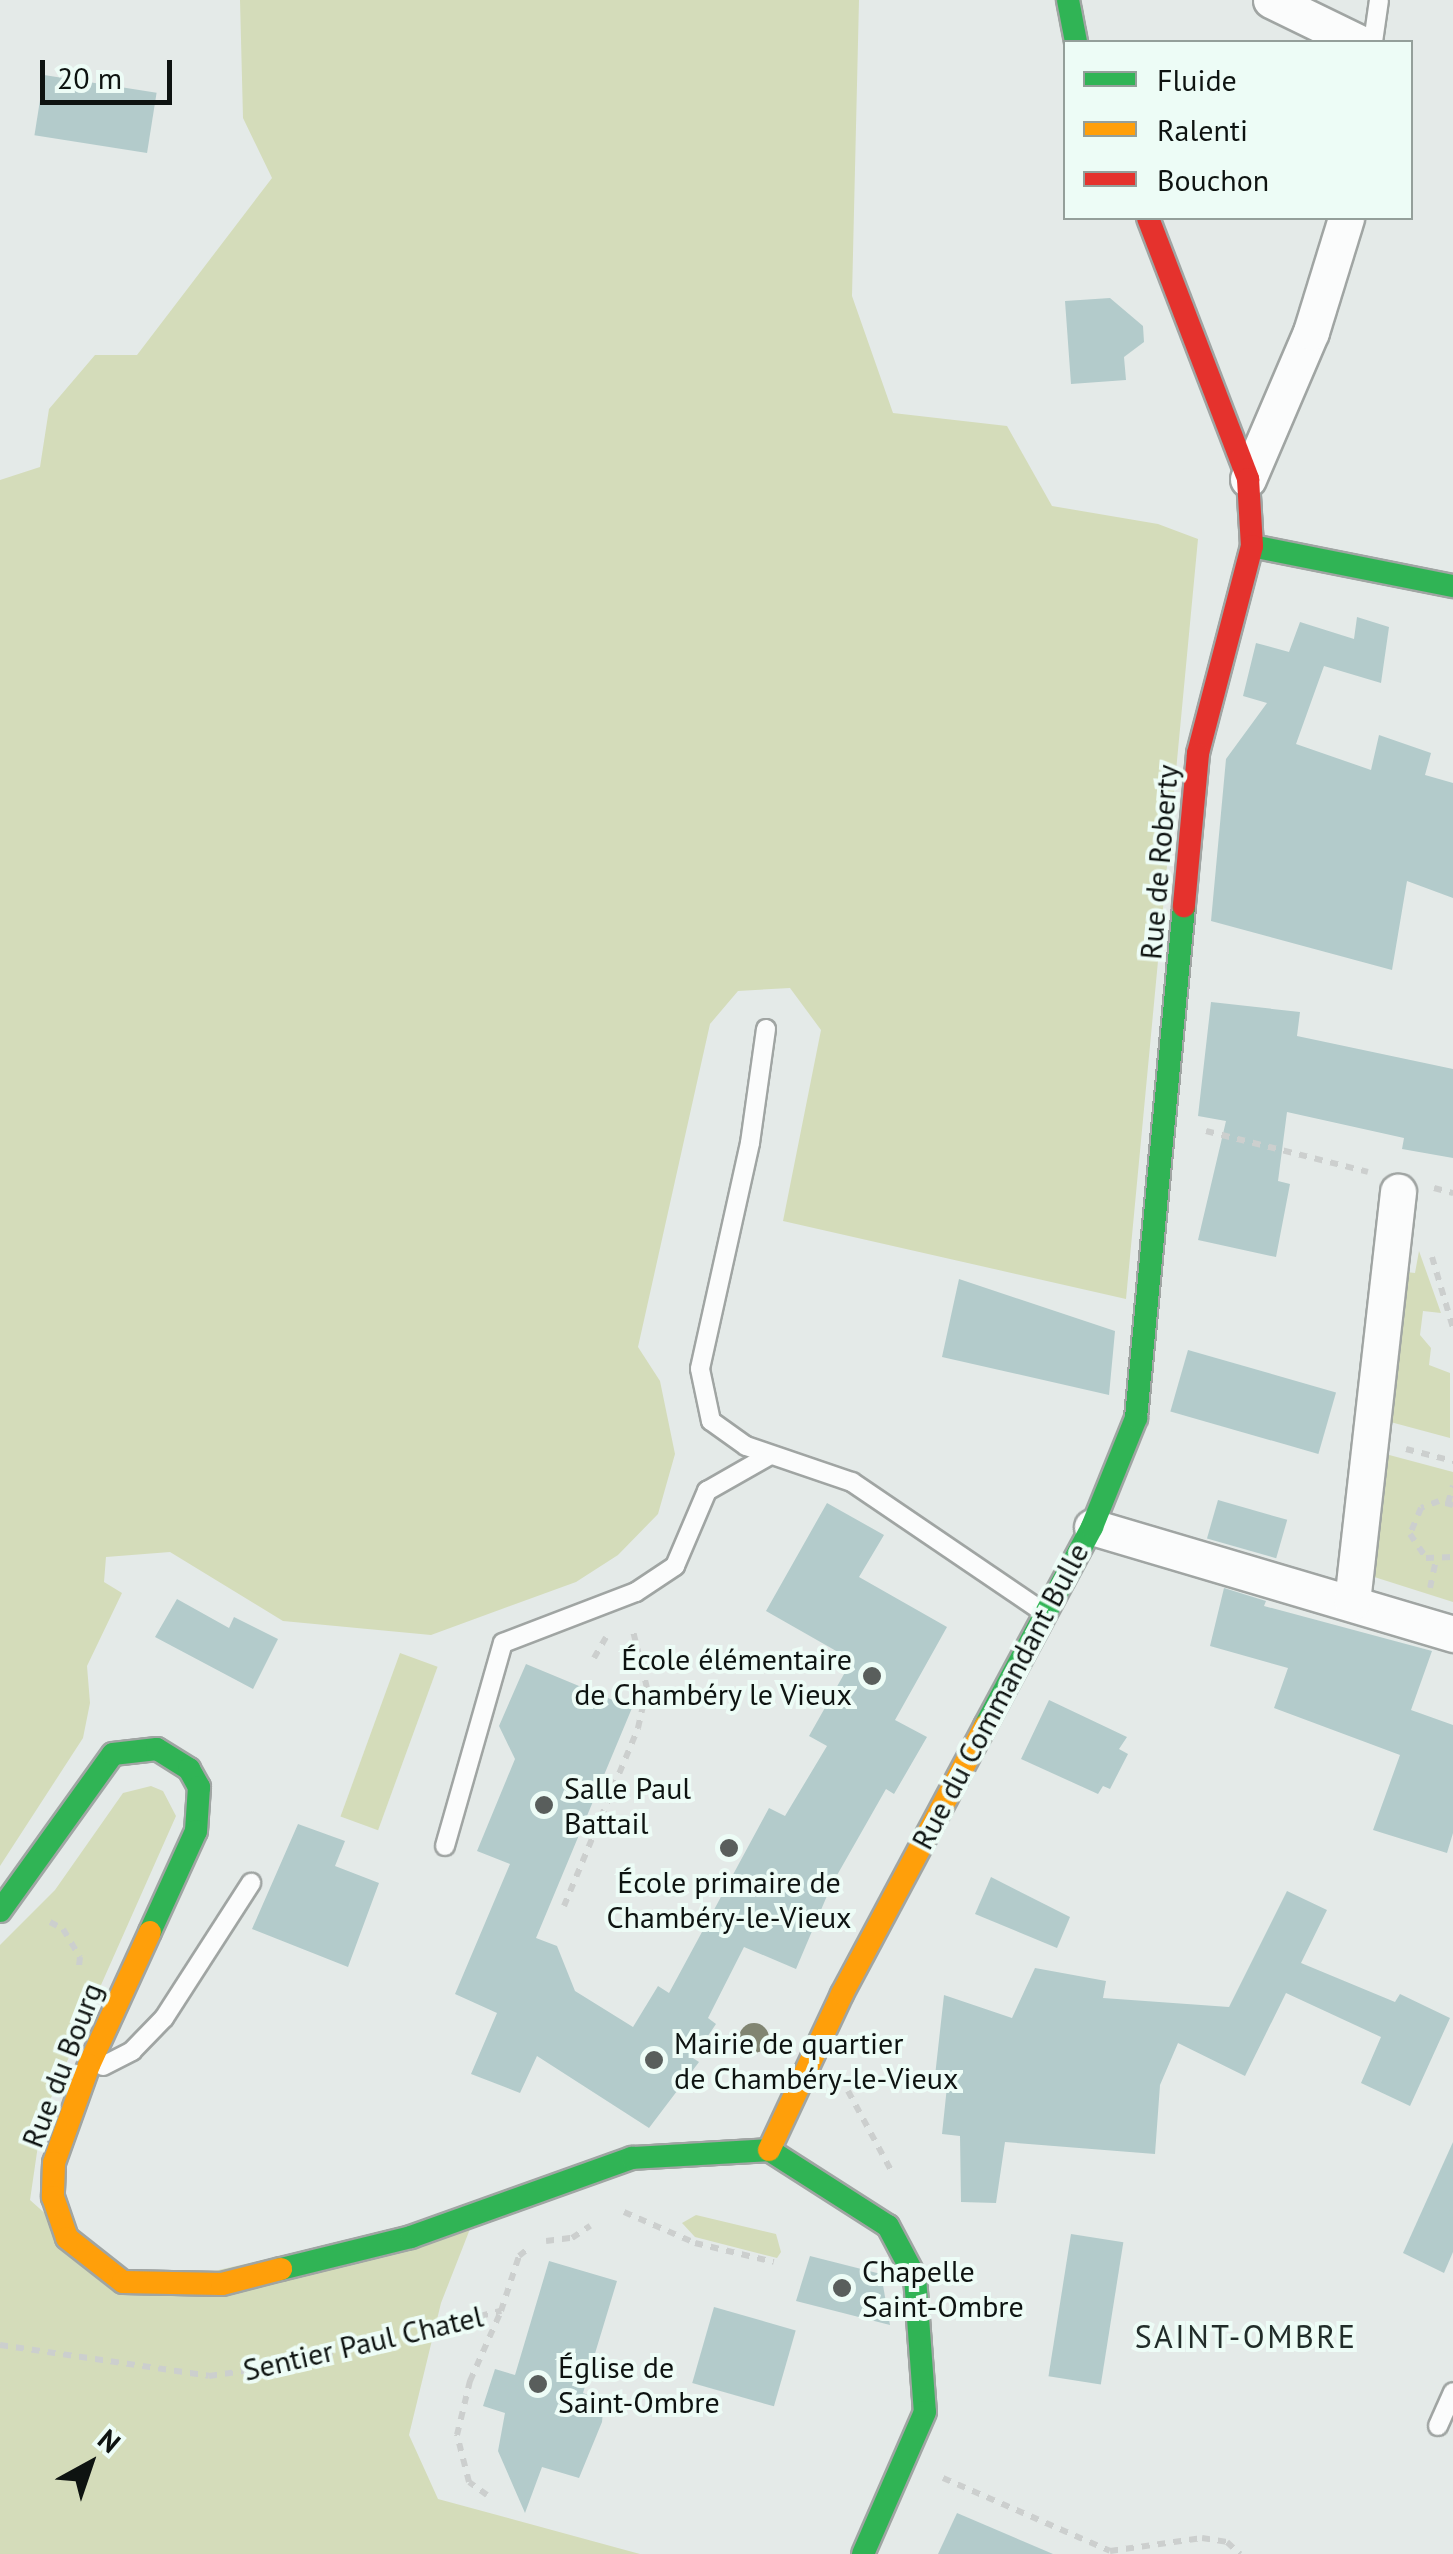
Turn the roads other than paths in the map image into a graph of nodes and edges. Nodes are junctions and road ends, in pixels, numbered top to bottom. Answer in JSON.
{"nodes":[{"id":1,"x":1068,"y":0,"type":"edge"},
{"id":2,"x":1270,"y":0,"type":"edge"},
{"id":3,"x":1380,"y":0,"type":"edge"},
{"id":4,"x":1076,"y":40,"type":"edge"},
{"id":5,"x":1353,"y":40,"type":"edge"},
{"id":6,"x":1373,"y":40,"type":"edge"},
{"id":7,"x":1149,"y":220,"type":"edge"},
{"id":8,"x":1345,"y":220,"type":"edge"},
{"id":9,"x":1248,"y":478,"type":"junction"},
{"id":10,"x":1252,"y":546,"type":"junction"},
{"id":11,"x":1453,"y":586,"type":"edge"},
{"id":12,"x":766,"y":1029,"type":"dead end"},
{"id":13,"x":1402,"y":1184,"type":"road end"},
{"id":14,"x":770,"y":1455,"type":"junction"},
{"id":15,"x":1092,"y":1527,"type":"junction"},
{"id":16,"x":1352,"y":1602,"type":"junction"},
{"id":17,"x":1044,"y":1613,"type":"junction"},
{"id":18,"x":1453,"y":1634,"type":"edge"},
{"id":19,"x":445,"y":1846,"type":"dead end"},
{"id":20,"x":251,"y":1883,"type":"dead end"},
{"id":21,"x":4,"y":1906,"type":"edge"},
{"id":22,"x":84,"y":2076,"type":"junction"},
{"id":23,"x":770,"y":2150,"type":"junction"},
{"id":24,"x":1453,"y":2392,"type":"edge"},
{"id":25,"x":1438,"y":2426,"type":"dead end"},
{"id":26,"x":863,"y":2554,"type":"edge"}],
"edges":[{"from":1,"to":4,"type":"street"},
{"from":2,"to":5,"type":"street"},
{"from":3,"to":6,"type":"lane"},
{"from":7,"to":9,"type":"street","name":"Rue de Roberty"},
{"from":8,"to":9,"type":"street"},
{"from":9,"to":10,"type":"street","name":"Rue de Roberty"},
{"from":10,"to":11,"type":"street"},
{"from":10,"to":15,"type":"street","name":"Rue de Roberty"},
{"from":12,"to":14,"type":"lane"},
{"from":13,"to":16,"type":"street"},
{"from":14,"to":17,"type":"lane"},
{"from":14,"to":19,"type":"lane"},
{"from":15,"to":16,"type":"street","name":"Rue du Commandant Bulle"},
{"from":15,"to":17,"type":"street","name":"Rue du Commandant Bulle"},
{"from":16,"to":18,"type":"street","name":"Rue du Commandant Bulle"},
{"from":17,"to":23,"type":"street","name":"Rue du Commandant Bulle"},
{"from":20,"to":22,"type":"lane"},
{"from":21,"to":22,"type":"street","name":"Rue du Bourg"},
{"from":22,"to":23,"type":"street","name":"Rue du Bourg"},
{"from":23,"to":26,"type":"street"},
{"from":24,"to":25,"type":"lane"}]}
